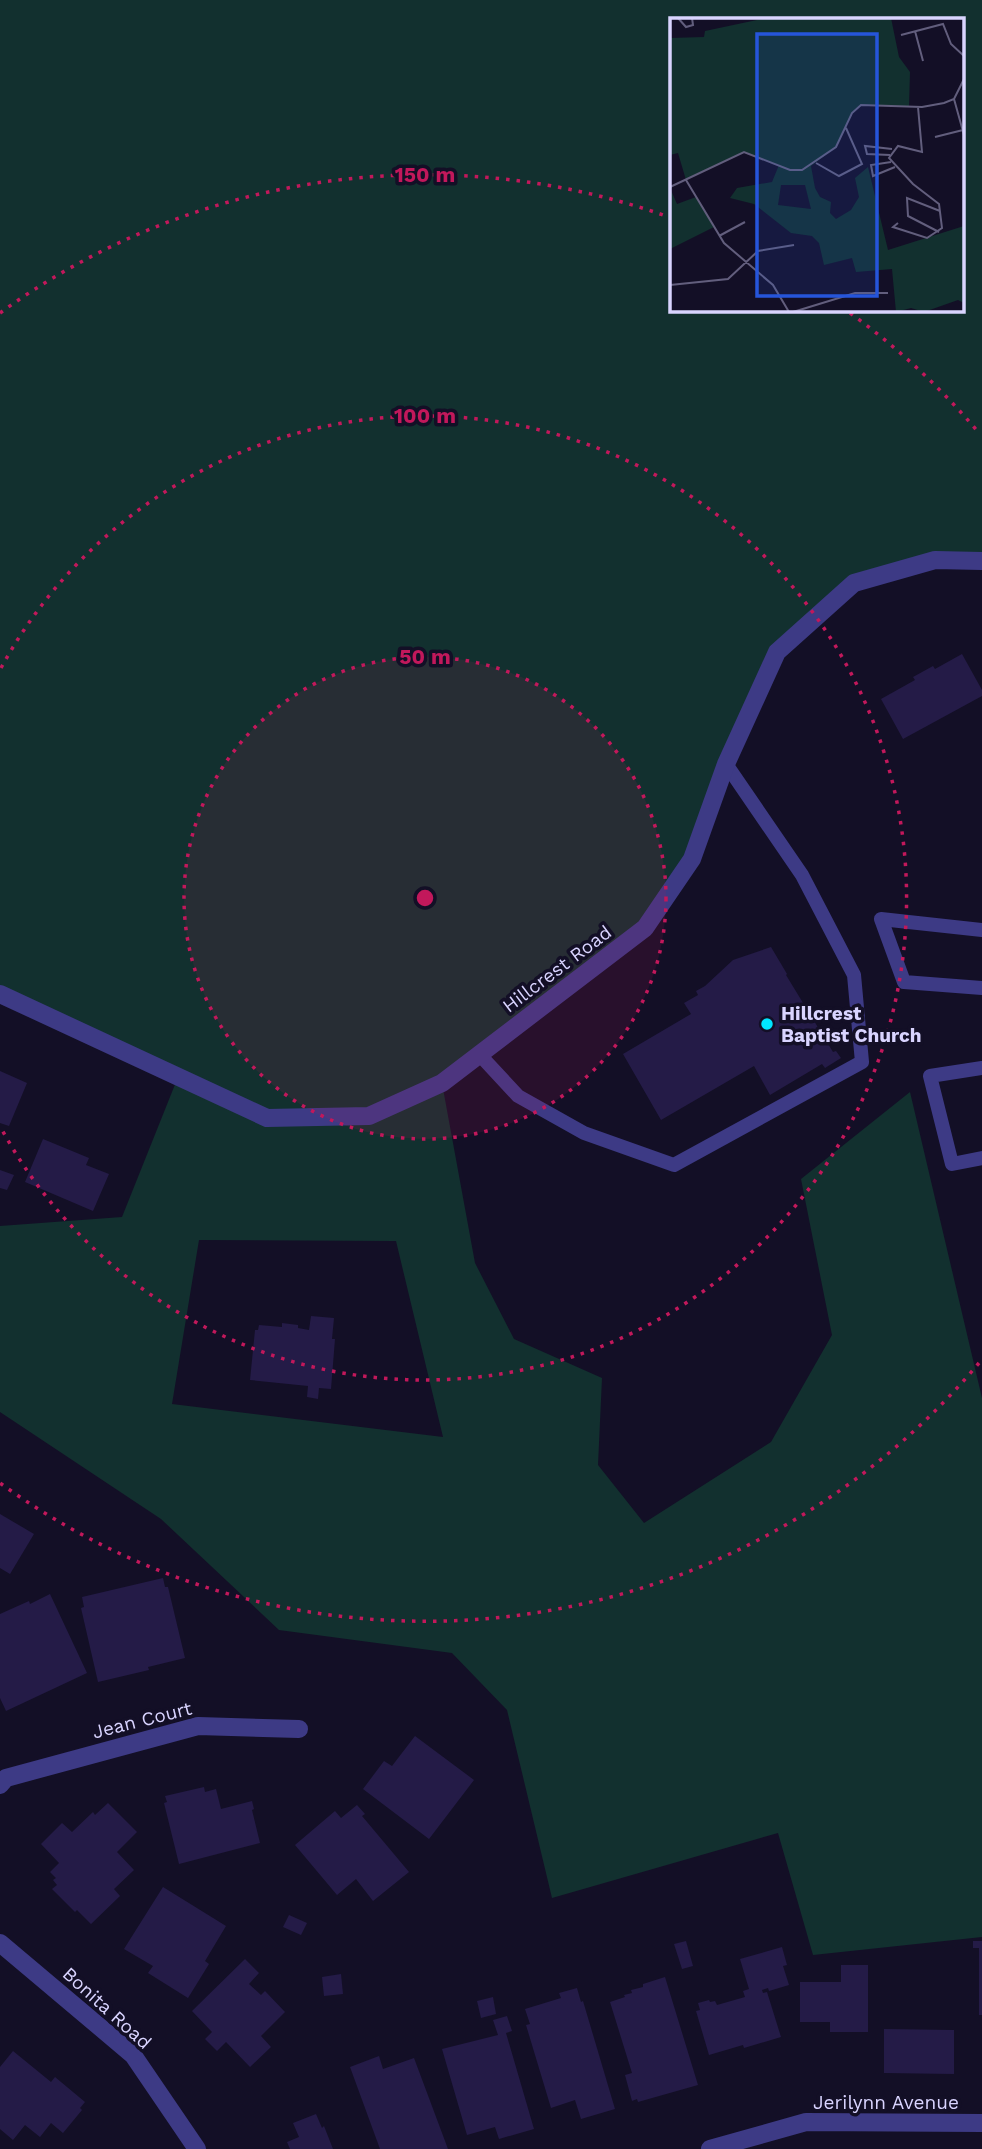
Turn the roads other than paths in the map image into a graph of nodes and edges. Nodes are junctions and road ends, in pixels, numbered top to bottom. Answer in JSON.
{"nodes":[{"id":1,"x":982,"y":561,"type":"edge"},
{"id":2,"x":726,"y":764,"type":"junction"},
{"id":3,"x":982,"y":930,"type":"edge"},
{"id":4,"x":982,"y":988,"type":"edge"},
{"id":5,"x":0,"y":994,"type":"edge"},
{"id":6,"x":479,"y":1054,"type":"junction"},
{"id":7,"x":982,"y":1068,"type":"edge"},
{"id":8,"x":982,"y":1158,"type":"edge"},
{"id":9,"x":299,"y":1729,"type":"dead end"},
{"id":10,"x":0,"y":1785,"type":"edge"},
{"id":11,"x":0,"y":1943,"type":"edge"},
{"id":12,"x":982,"y":2123,"type":"edge"},
{"id":13,"x":197,"y":2149,"type":"edge"},
{"id":14,"x":710,"y":2149,"type":"edge"}],
"edges":[{"from":1,"to":2,"type":"street","name":"Hillcrest Road"},
{"from":2,"to":6,"type":"street","name":"Hillcrest Road"},
{"from":2,"to":6,"type":"lane"},
{"from":3,"to":4,"type":"lane"},
{"from":5,"to":6,"type":"street","name":"Hillcrest Road"},
{"from":7,"to":8,"type":"lane"},
{"from":9,"to":10,"type":"street","name":"Jean Court"},
{"from":11,"to":13,"type":"street","name":"Bonita Road"},
{"from":12,"to":14,"type":"street","name":"Jerilynn Avenue"}]}
